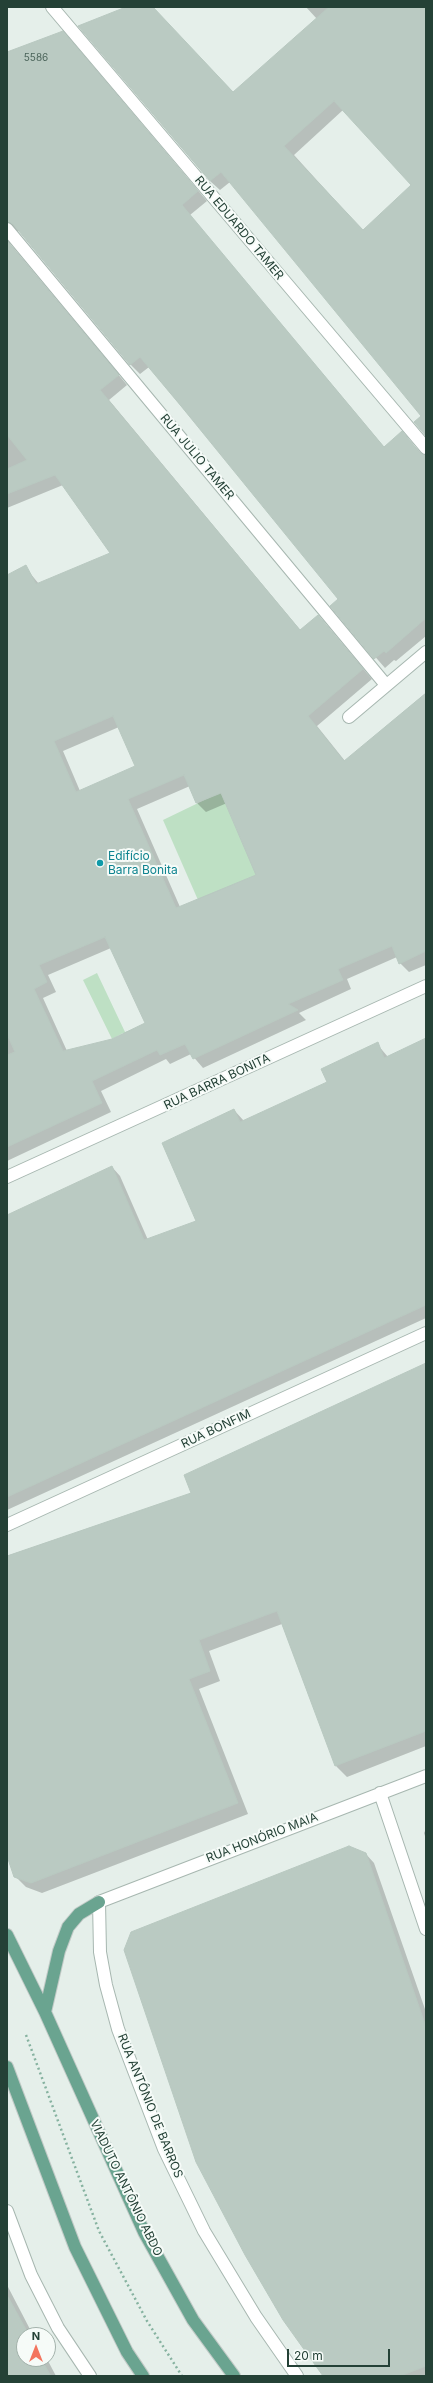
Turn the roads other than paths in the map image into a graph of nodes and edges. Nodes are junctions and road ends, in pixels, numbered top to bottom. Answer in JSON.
{"nodes":[{"id":1,"x":52,"y":7,"type":"edge"},
{"id":2,"x":7,"y":229,"type":"edge"},
{"id":3,"x":426,"y":448,"type":"edge"},
{"id":4,"x":426,"y":652,"type":"edge"},
{"id":5,"x":386,"y":685,"type":"junction"},
{"id":6,"x":349,"y":717,"type":"dead end"},
{"id":7,"x":426,"y":986,"type":"edge"},
{"id":8,"x":7,"y":1177,"type":"edge"},
{"id":9,"x":426,"y":1333,"type":"edge"},
{"id":10,"x":7,"y":1525,"type":"edge"},
{"id":11,"x":426,"y":1776,"type":"edge"},
{"id":12,"x":380,"y":1793,"type":"junction"},
{"id":13,"x":99,"y":1902,"type":"junction"},
{"id":14,"x":426,"y":1929,"type":"edge"},
{"id":15,"x":7,"y":1935,"type":"edge"},
{"id":16,"x":44,"y":2012,"type":"junction"},
{"id":17,"x":7,"y":2067,"type":"edge"},
{"id":18,"x":7,"y":2211,"type":"edge"},
{"id":19,"x":90,"y":2376,"type":"edge"},
{"id":20,"x":143,"y":2376,"type":"edge"},
{"id":21,"x":234,"y":2376,"type":"edge"},
{"id":22,"x":298,"y":2376,"type":"edge"}],
"edges":[{"from":1,"to":3,"type":"street","name":"RUA EDUARDO TAMER"},
{"from":2,"to":5,"type":"street","name":"RUA JULIO TAMER"},
{"from":4,"to":5,"type":"street"},
{"from":5,"to":6,"type":"street"},
{"from":7,"to":8,"type":"street","name":"RUA BARRA BONITA"},
{"from":9,"to":10,"type":"street","name":"RUA BONFIM"},
{"from":11,"to":12,"type":"street","name":"RUA HONÓRIO MAIA"},
{"from":12,"to":13,"type":"street","name":"RUA HONÓRIO MAIA"},
{"from":12,"to":14,"type":"street"},
{"from":13,"to":16,"type":"main road"},
{"from":13,"to":22,"type":"street","name":"RUA ANTÔNIO DE BARROS"},
{"from":15,"to":16,"type":"main road"},
{"from":16,"to":21,"type":"main road","name":"VIADUTO ANTÔNIO ABDO"},
{"from":17,"to":20,"type":"main road"},
{"from":18,"to":19,"type":"street"}]}
